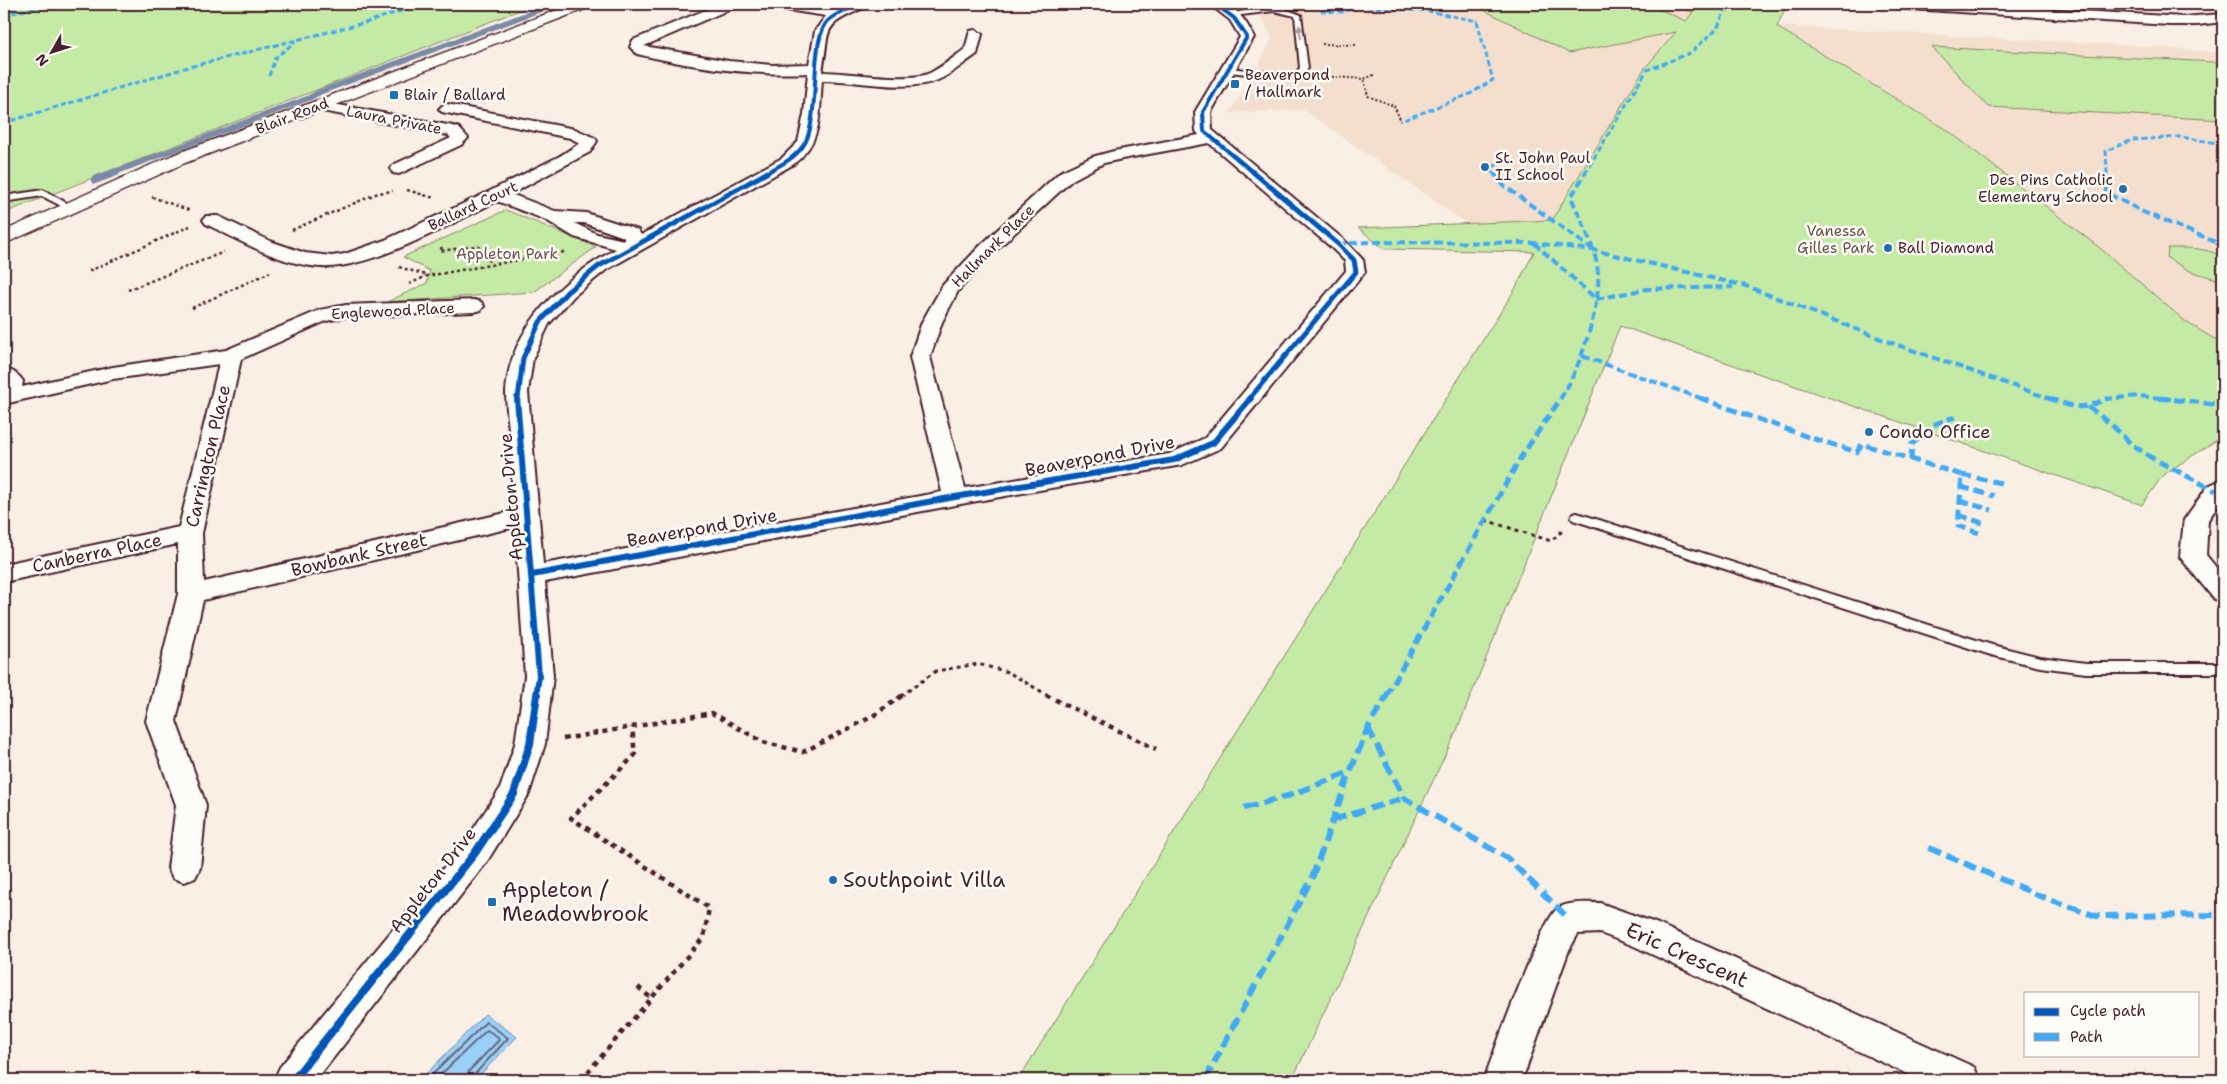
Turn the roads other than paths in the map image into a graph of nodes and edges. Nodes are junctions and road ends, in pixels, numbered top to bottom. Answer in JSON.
{"nodes":[{"id":1,"x":585,"y":4,"type":"edge"},
{"id":2,"x":730,"y":4,"type":"edge"},
{"id":3,"x":774,"y":4,"type":"edge"},
{"id":4,"x":861,"y":4,"type":"edge"},
{"id":5,"x":1894,"y":4,"type":"edge"},
{"id":6,"x":2110,"y":4,"type":"edge"},
{"id":7,"x":1991,"y":6,"type":"edge"},
{"id":8,"x":2211,"y":8,"type":"dead end"},
{"id":9,"x":1224,"y":9,"type":"edge"},
{"id":10,"x":839,"y":14,"type":"junction"},
{"id":11,"x":2135,"y":17,"type":"junction"},
{"id":12,"x":2223,"y":17,"type":"edge"},
{"id":13,"x":975,"y":34,"type":"dead end"},
{"id":14,"x":1228,"y":70,"type":"junction"},
{"id":15,"x":816,"y":72,"type":"junction"},
{"id":16,"x":317,"y":106,"type":"junction"},
{"id":17,"x":447,"y":110,"type":"dead end"},
{"id":18,"x":1210,"y":138,"type":"junction"},
{"id":19,"x":399,"y":168,"type":"dead end"},
{"id":20,"x":498,"y":195,"type":"junction"},
{"id":21,"x":4,"y":199,"type":"edge"},
{"id":22,"x":70,"y":207,"type":"junction"},
{"id":23,"x":211,"y":219,"type":"road end"},
{"id":24,"x":4,"y":238,"type":"edge"},
{"id":25,"x":635,"y":246,"type":"junction"},
{"id":26,"x":474,"y":306,"type":"dead end"},
{"id":27,"x":231,"y":356,"type":"junction"},
{"id":28,"x":4,"y":374,"type":"edge"},
{"id":29,"x":6,"y":397,"type":"edge"},
{"id":30,"x":2223,"y":487,"type":"edge"},
{"id":31,"x":955,"y":497,"type":"junction"},
{"id":32,"x":527,"y":516,"type":"junction"},
{"id":33,"x":1577,"y":517,"type":"road end"},
{"id":34,"x":190,"y":533,"type":"junction"},
{"id":35,"x":4,"y":573,"type":"edge"},
{"id":36,"x":532,"y":575,"type":"junction"},
{"id":37,"x":2223,"y":593,"type":"edge"},
{"id":38,"x":191,"y":594,"type":"junction"},
{"id":39,"x":2223,"y":668,"type":"edge"},
{"id":40,"x":184,"y":868,"type":"dead end"},
{"id":41,"x":293,"y":1080,"type":"edge"},
{"id":42,"x":1503,"y":1080,"type":"edge"},
{"id":43,"x":1961,"y":1080,"type":"edge"}],
"edges":[{"from":1,"to":16,"type":"main road","name":"Blair Road"},
{"from":2,"to":15,"type":"street"},
{"from":3,"to":10,"type":"street"},
{"from":4,"to":10,"type":"street","name":"Appleton Drive"},
{"from":5,"to":7,"type":"street"},
{"from":6,"to":11,"type":"street"},
{"from":7,"to":11,"type":"street"},
{"from":8,"to":12,"type":"street"},
{"from":9,"to":14,"type":"street"},
{"from":14,"to":9,"type":"lane","one_way":true},
{"from":10,"to":15,"type":"street","name":"Appleton Drive"},
{"from":11,"to":12,"type":"street"},
{"from":13,"to":15,"type":"street"},
{"from":14,"to":18,"type":"street"},
{"from":15,"to":25,"type":"street","name":"Appleton Drive"},
{"from":16,"to":19,"type":"street","name":"Laura Private"},
{"from":16,"to":22,"type":"main road","name":"Blair Road"},
{"from":17,"to":20,"type":"street","name":"Ballard Court"},
{"from":18,"to":31,"type":"street","name":"Hallmark Place"},
{"from":18,"to":31,"type":"street","name":"Beaverpond Drive"},
{"from":20,"to":23,"type":"street","name":"Ballard Court"},
{"from":20,"to":25,"type":"street"},
{"from":21,"to":22,"type":"lane"},
{"from":22,"to":24,"type":"main road","name":"Blair Road"},
{"from":25,"to":32,"type":"street","name":"Appleton Drive"},
{"from":26,"to":27,"type":"street","name":"Englewood Place"},
{"from":27,"to":29,"type":"street","name":"Carrington Place"},
{"from":27,"to":34,"type":"street","name":"Carrington Place"},
{"from":28,"to":29,"type":"street"},
{"from":30,"to":37,"type":"street"},
{"from":31,"to":36,"type":"street","name":"Beaverpond Drive"},
{"from":32,"to":36,"type":"street","name":"Appleton Drive"},
{"from":32,"to":38,"type":"street","name":"Bowbank Street"},
{"from":33,"to":39,"type":"lane"},
{"from":34,"to":35,"type":"street","name":"Canberra Place"},
{"from":34,"to":38,"type":"street","name":"Carrington Place"},
{"from":36,"to":41,"type":"street","name":"Appleton Drive"},
{"from":38,"to":40,"type":"street","name":"Carrington Place"},
{"from":42,"to":43,"type":"street","name":"Eric Crescent"}]}
